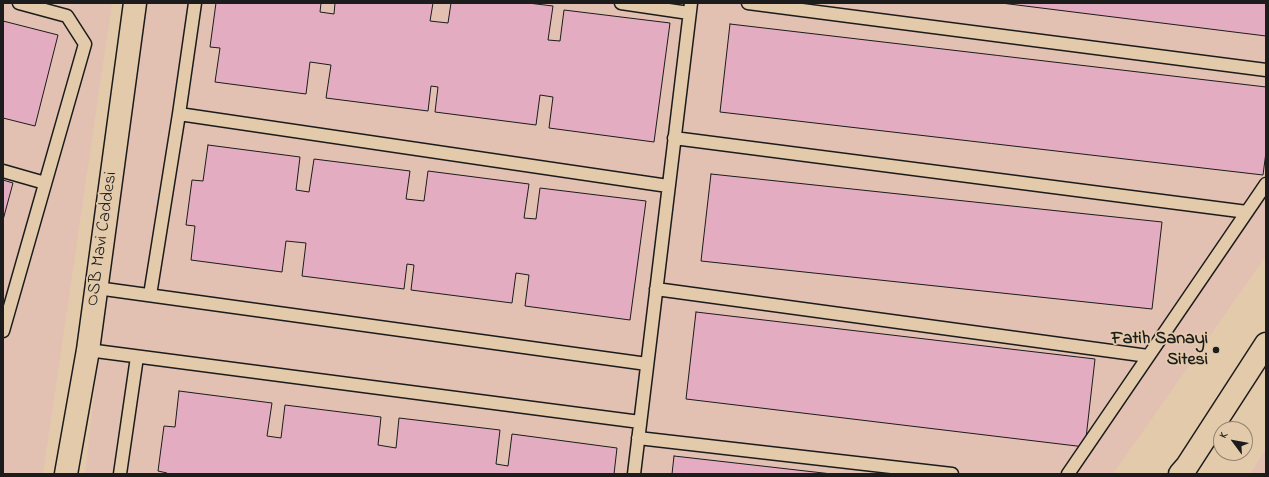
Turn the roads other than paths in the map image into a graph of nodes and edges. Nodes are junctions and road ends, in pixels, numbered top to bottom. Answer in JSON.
{"nodes":[{"id":1,"x":19,"y":3,"type":"edge"},
{"id":2,"x":135,"y":3,"type":"edge"},
{"id":3,"x":195,"y":3,"type":"edge"},
{"id":4,"x":621,"y":3,"type":"edge"},
{"id":5,"x":748,"y":3,"type":"edge"},
{"id":6,"x":690,"y":8,"type":"edge"},
{"id":7,"x":1266,"y":70,"type":"edge"},
{"id":8,"x":179,"y":114,"type":"junction"},
{"id":9,"x":674,"y":138,"type":"junction"},
{"id":10,"x":3,"y":171,"type":"edge"},
{"id":11,"x":45,"y":183,"type":"junction"},
{"id":12,"x":1266,"y":184,"type":"edge"},
{"id":13,"x":668,"y":186,"type":"junction"},
{"id":14,"x":1247,"y":212,"type":"junction"},
{"id":15,"x":97,"y":288,"type":"junction"},
{"id":16,"x":656,"y":289,"type":"junction"},
{"id":17,"x":150,"y":295,"type":"junction"},
{"id":18,"x":3,"y":331,"type":"edge"},
{"id":19,"x":1266,"y":344,"type":"edge"},
{"id":20,"x":88,"y":350,"type":"junction"},
{"id":21,"x":1148,"y":356,"type":"junction"},
{"id":22,"x":137,"y":357,"type":"junction"},
{"id":23,"x":647,"y":364,"type":"junction"},
{"id":24,"x":640,"y":422,"type":"junction"},
{"id":25,"x":638,"y":438,"type":"junction"},
{"id":26,"x":1183,"y":471,"type":"edge"},
{"id":27,"x":66,"y":474,"type":"edge"},
{"id":28,"x":120,"y":474,"type":"edge"},
{"id":29,"x":634,"y":474,"type":"edge"},
{"id":30,"x":952,"y":474,"type":"edge"},
{"id":31,"x":1068,"y":474,"type":"edge"}],
"edges":[{"from":1,"to":11,"type":"lane"},
{"from":2,"to":15,"type":"street","name":"OSB Mavi Caddesi"},
{"from":3,"to":8,"type":"lane"},
{"from":4,"to":6,"type":"lane"},
{"from":5,"to":7,"type":"lane"},
{"from":6,"to":9,"type":"lane"},
{"from":8,"to":13,"type":"lane"},
{"from":8,"to":17,"type":"lane"},
{"from":9,"to":13,"type":"lane"},
{"from":9,"to":14,"type":"lane"},
{"from":10,"to":11,"type":"lane"},
{"from":11,"to":18,"type":"lane"},
{"from":12,"to":14,"type":"lane"},
{"from":13,"to":16,"type":"lane"},
{"from":14,"to":21,"type":"lane"},
{"from":15,"to":17,"type":"lane"},
{"from":15,"to":20,"type":"street","name":"OSB Mavi Caddesi"},
{"from":16,"to":21,"type":"lane"},
{"from":16,"to":23,"type":"lane"},
{"from":17,"to":23,"type":"lane"},
{"from":19,"to":26,"type":"street"},
{"from":20,"to":22,"type":"lane"},
{"from":20,"to":27,"type":"street","name":"OSB Mavi Caddesi"},
{"from":21,"to":31,"type":"lane"},
{"from":22,"to":24,"type":"lane"},
{"from":22,"to":28,"type":"lane"},
{"from":23,"to":24,"type":"lane"},
{"from":24,"to":25,"type":"lane"},
{"from":25,"to":29,"type":"lane"},
{"from":25,"to":30,"type":"lane"}]}
